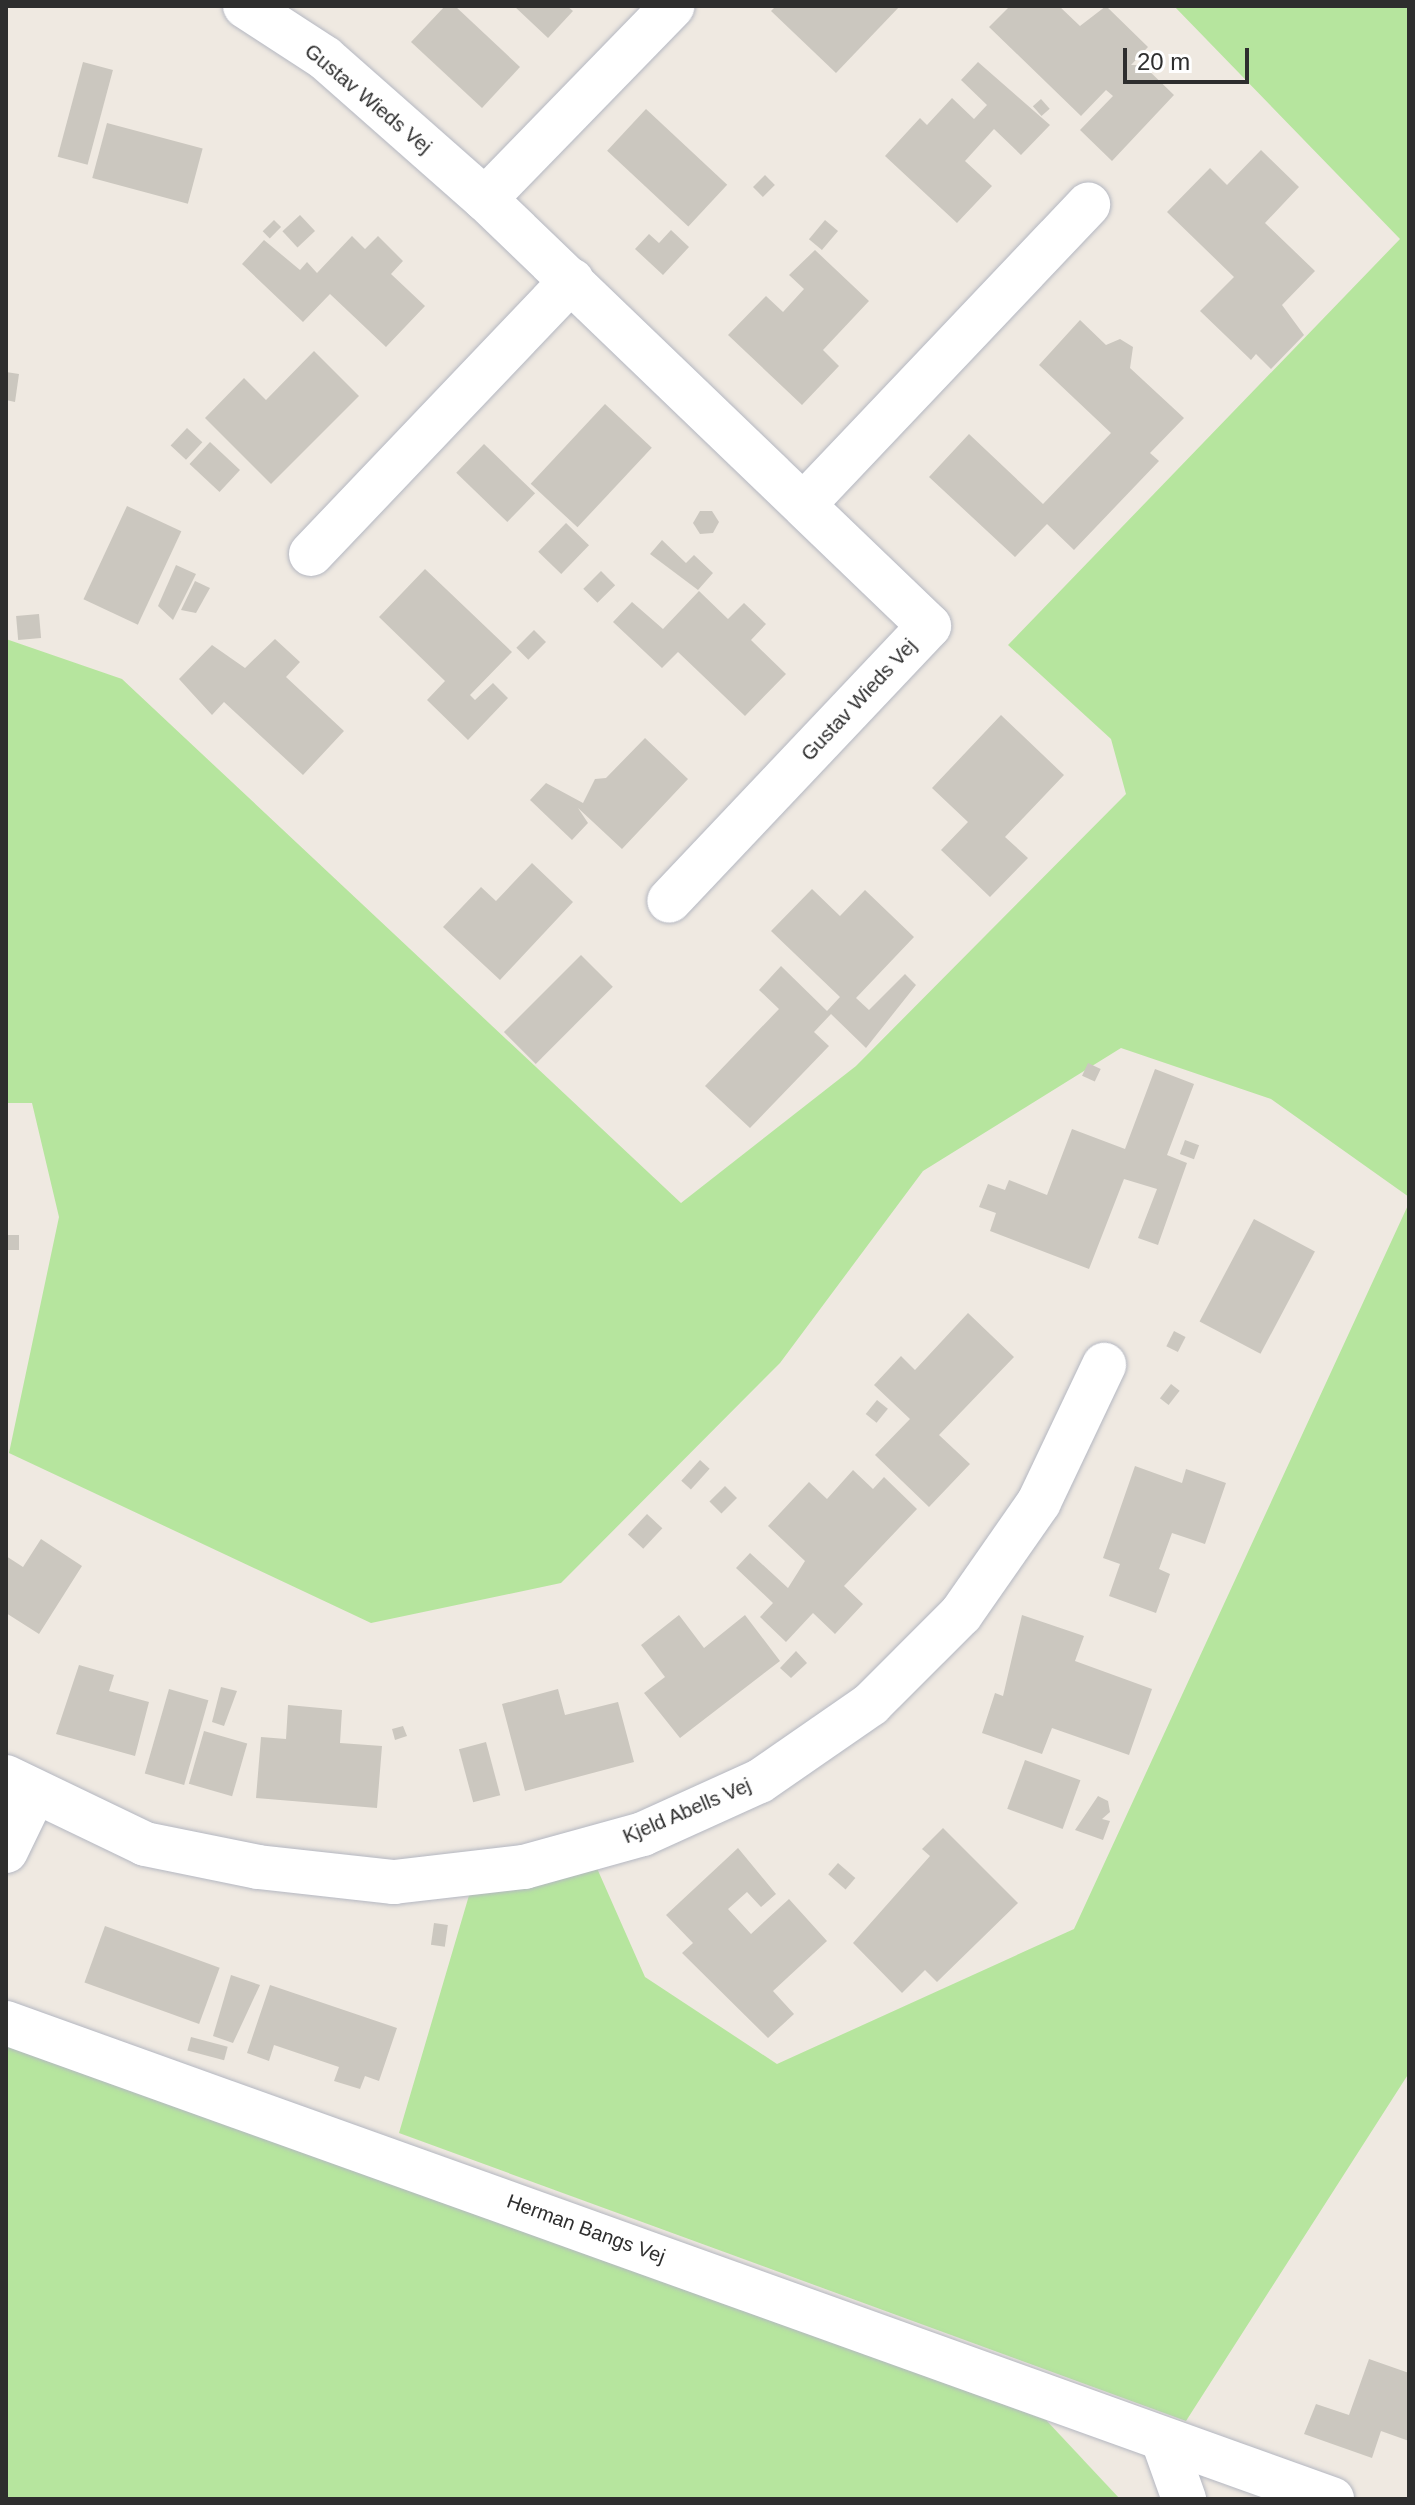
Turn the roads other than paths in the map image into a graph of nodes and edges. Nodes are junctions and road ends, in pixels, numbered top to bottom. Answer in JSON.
{"nodes":[{"id":1,"x":245,"y":6,"type":"edge"},
{"id":2,"x":673,"y":6,"type":"edge"},
{"id":3,"x":485,"y":199,"type":"junction"},
{"id":4,"x":1088,"y":205,"type":"dead end"},
{"id":5,"x":572,"y":280,"type":"junction"},
{"id":6,"x":806,"y":502,"type":"junction"},
{"id":7,"x":311,"y":554,"type":"dead end"},
{"id":8,"x":669,"y":901,"type":"dead end"},
{"id":9,"x":1104,"y":1365,"type":"dead end"},
{"id":10,"x":20,"y":1785,"type":"edge"},
{"id":11,"x":6,"y":1851,"type":"edge"},
{"id":12,"x":6,"y":2023,"type":"edge"},
{"id":13,"x":1163,"y":2440,"type":"junction"},
{"id":14,"x":1184,"y":2499,"type":"edge"},
{"id":15,"x":1332,"y":2499,"type":"edge"}],
"edges":[{"from":1,"to":3,"type":"street","name":"Gustav Wieds Vej"},
{"from":2,"to":3,"type":"street"},
{"from":3,"to":5,"type":"street","name":"Gustav Wieds Vej"},
{"from":4,"to":6,"type":"street"},
{"from":5,"to":6,"type":"street","name":"Gustav Wieds Vej"},
{"from":5,"to":7,"type":"street"},
{"from":6,"to":8,"type":"street","name":"Gustav Wieds Vej"},
{"from":9,"to":10,"type":"street","name":"Kjeld Abells Vej"},
{"from":10,"to":11,"type":"street","name":"Kjeld Abells Vej"},
{"from":12,"to":13,"type":"street","name":"Herman Bangs Vej"},
{"from":13,"to":14,"type":"street"},
{"from":13,"to":15,"type":"street","name":"Herman Bangs Vej"}]}
